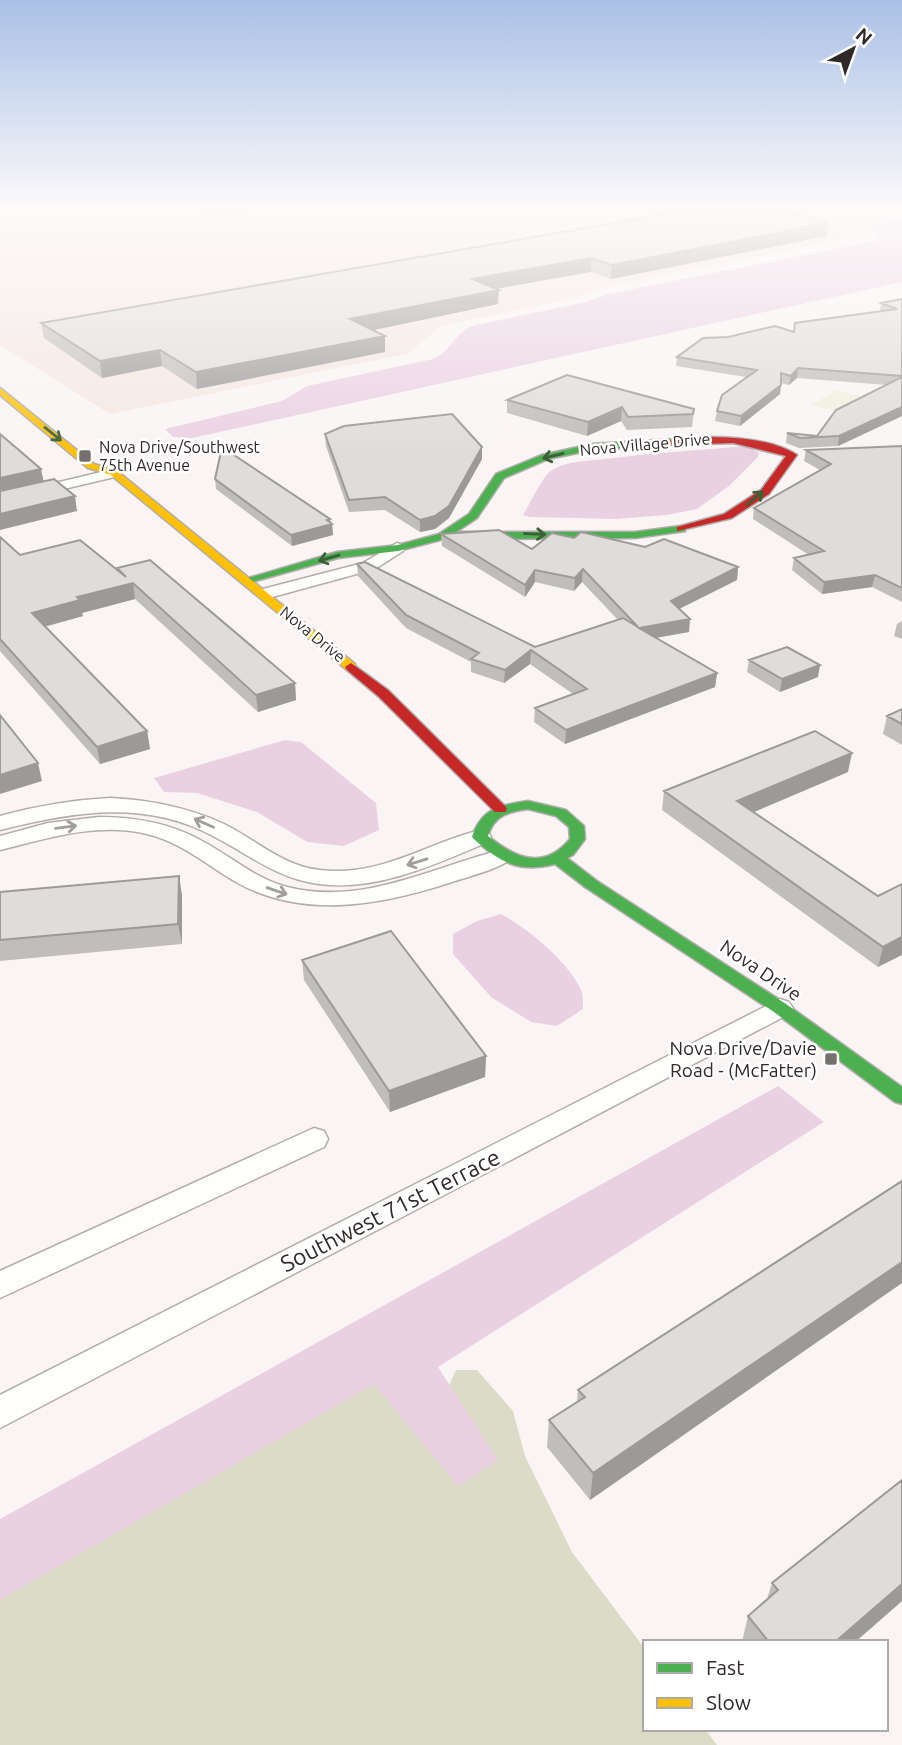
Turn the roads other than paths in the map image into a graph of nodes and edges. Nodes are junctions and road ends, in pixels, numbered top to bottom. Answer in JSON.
{"nodes":[{"id":1,"x":0,"y":391,"type":"edge"},
{"id":2,"x":103,"y":453,"type":"dead end"},
{"id":3,"x":114,"y":473,"type":"junction"},
{"id":4,"x":0,"y":500,"type":"edge"},
{"id":5,"x":443,"y":536,"type":"junction"},
{"id":6,"x":397,"y":548,"type":"junction"},
{"id":7,"x":248,"y":580,"type":"junction"},
{"id":8,"x":265,"y":594,"type":"junction"},
{"id":9,"x":500,"y":809,"type":"junction"},
{"id":10,"x":0,"y":823,"type":"edge"},
{"id":11,"x":480,"y":837,"type":"junction"},
{"id":12,"x":0,"y":843,"type":"edge"},
{"id":13,"x":501,"y":857,"type":"junction"},
{"id":14,"x":558,"y":859,"type":"junction"},
{"id":15,"x":780,"y":1008,"type":"junction"},
{"id":16,"x":902,"y":1097,"type":"edge"},
{"id":17,"x":314,"y":1139,"type":"dead end"},
{"id":18,"x":0,"y":1285,"type":"edge"},
{"id":19,"x":0,"y":1412,"type":"edge"}],
"edges":[{"from":1,"to":3,"type":"street","name":"Nova Drive","one_way":true},
{"from":2,"to":3,"type":"street","name":"Nova Drive"},
{"from":3,"to":4,"type":"street"},
{"from":3,"to":7,"type":"street","name":"Nova Drive"},
{"from":5,"to":5,"type":"street","name":"Nova Village Drive","one_way":true},
{"from":5,"to":6,"type":"street","name":"Nova Village Drive"},
{"from":6,"to":7,"type":"street","name":"Nova Village Drive","one_way":true},
{"from":6,"to":8,"type":"street","name":"Nova Village Drive"},
{"from":7,"to":8,"type":"street","name":"Nova Drive"},
{"from":8,"to":9,"type":"street","name":"Nova Drive"},
{"from":9,"to":11,"type":"street"},
{"from":9,"to":14,"type":"street"},
{"from":11,"to":10,"type":"street","one_way":true},
{"from":11,"to":13,"type":"street"},
{"from":12,"to":13,"type":"street","one_way":true},
{"from":13,"to":14,"type":"street"},
{"from":14,"to":15,"type":"street","name":"Nova Drive"},
{"from":15,"to":16,"type":"street","name":"Nova Drive"},
{"from":15,"to":19,"type":"street","name":"Southwest 71st Terrace"},
{"from":17,"to":18,"type":"street"}]}
